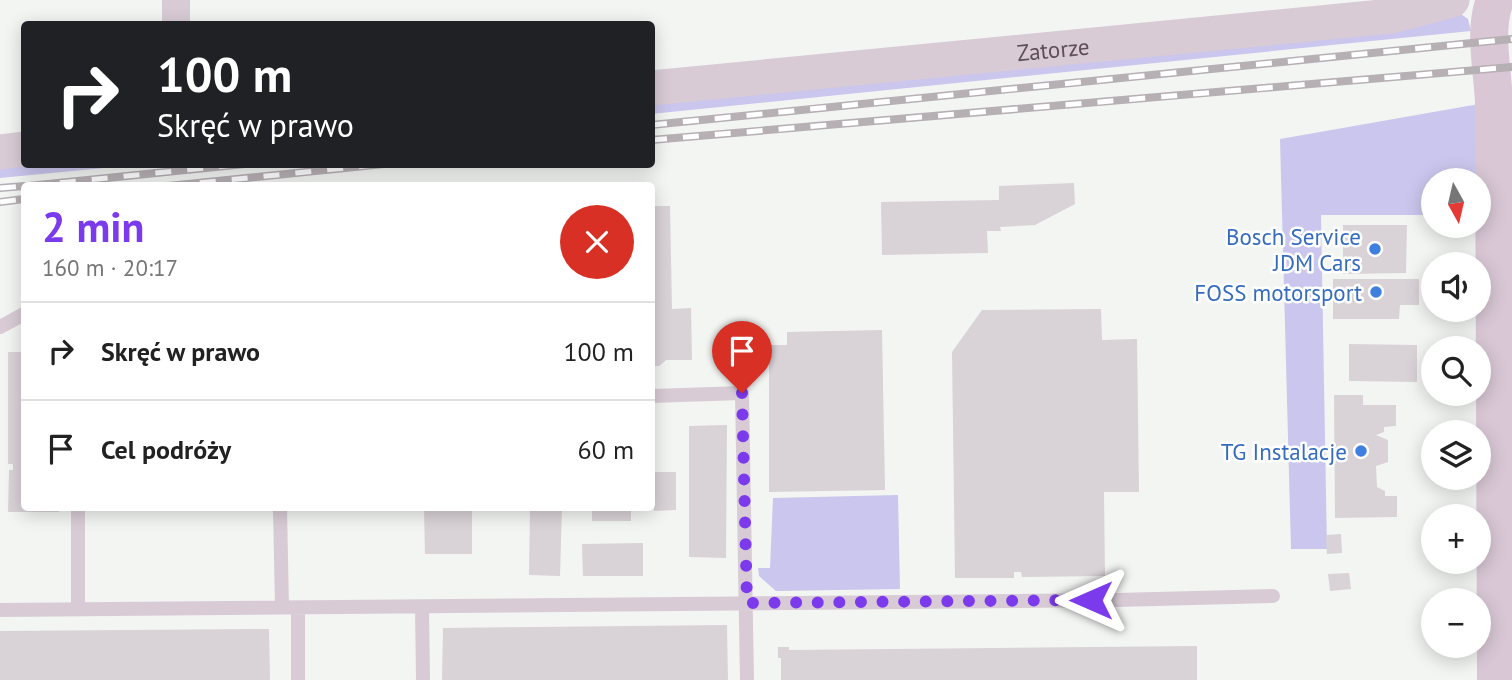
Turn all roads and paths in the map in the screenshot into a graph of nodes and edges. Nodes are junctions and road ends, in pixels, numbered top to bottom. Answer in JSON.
{"nodes":[{"id":1,"x":176,"y":0,"type":"edge"},
{"id":2,"x":1452,"y":0,"type":"edge"},
{"id":3,"x":1494,"y":0,"type":"edge"},
{"id":4,"x":176,"y":21,"type":"edge"},
{"id":5,"x":655,"y":88,"type":"edge"},
{"id":6,"x":1503,"y":130,"type":"edge"},
{"id":7,"x":21,"y":149,"type":"edge"},
{"id":8,"x":0,"y":152,"type":"edge"},
{"id":9,"x":21,"y":316,"type":"edge"},
{"id":10,"x":0,"y":327,"type":"edge"},
{"id":11,"x":655,"y":396,"type":"edge"},
{"id":12,"x":78,"y":511,"type":"edge"},
{"id":13,"x":280,"y":511,"type":"edge"},
{"id":14,"x":1273,"y":596,"type":"dead end"},
{"id":15,"x":747,"y":603,"type":"junction"},
{"id":16,"x":282,"y":607,"type":"junction"},
{"id":17,"x":422,"y":607,"type":"junction"},
{"id":18,"x":298,"y":608,"type":"junction"},
{"id":19,"x":78,"y":609,"type":"junction"},
{"id":20,"x":0,"y":610,"type":"edge"},
{"id":21,"x":298,"y":680,"type":"edge"},
{"id":22,"x":423,"y":680,"type":"edge"},
{"id":23,"x":747,"y":680,"type":"edge"},
{"id":24,"x":1496,"y":680,"type":"edge"}],
"edges":[{"from":1,"to":4,"type":"street"},
{"from":2,"to":5,"type":"street","name":"Zatorze"},
{"from":3,"to":6,"type":"main road"},
{"from":6,"to":24,"type":"main road"},
{"from":7,"to":8,"type":"street"},
{"from":9,"to":10,"type":"lane"},
{"from":11,"to":15,"type":"lane"},
{"from":12,"to":19,"type":"lane"},
{"from":13,"to":16,"type":"lane"},
{"from":14,"to":15,"type":"lane"},
{"from":15,"to":17,"type":"lane"},
{"from":15,"to":23,"type":"lane"},
{"from":16,"to":18,"type":"lane"},
{"from":16,"to":19,"type":"lane"},
{"from":17,"to":18,"type":"lane"},
{"from":17,"to":22,"type":"lane"},
{"from":18,"to":21,"type":"lane"},
{"from":19,"to":20,"type":"lane"}]}
